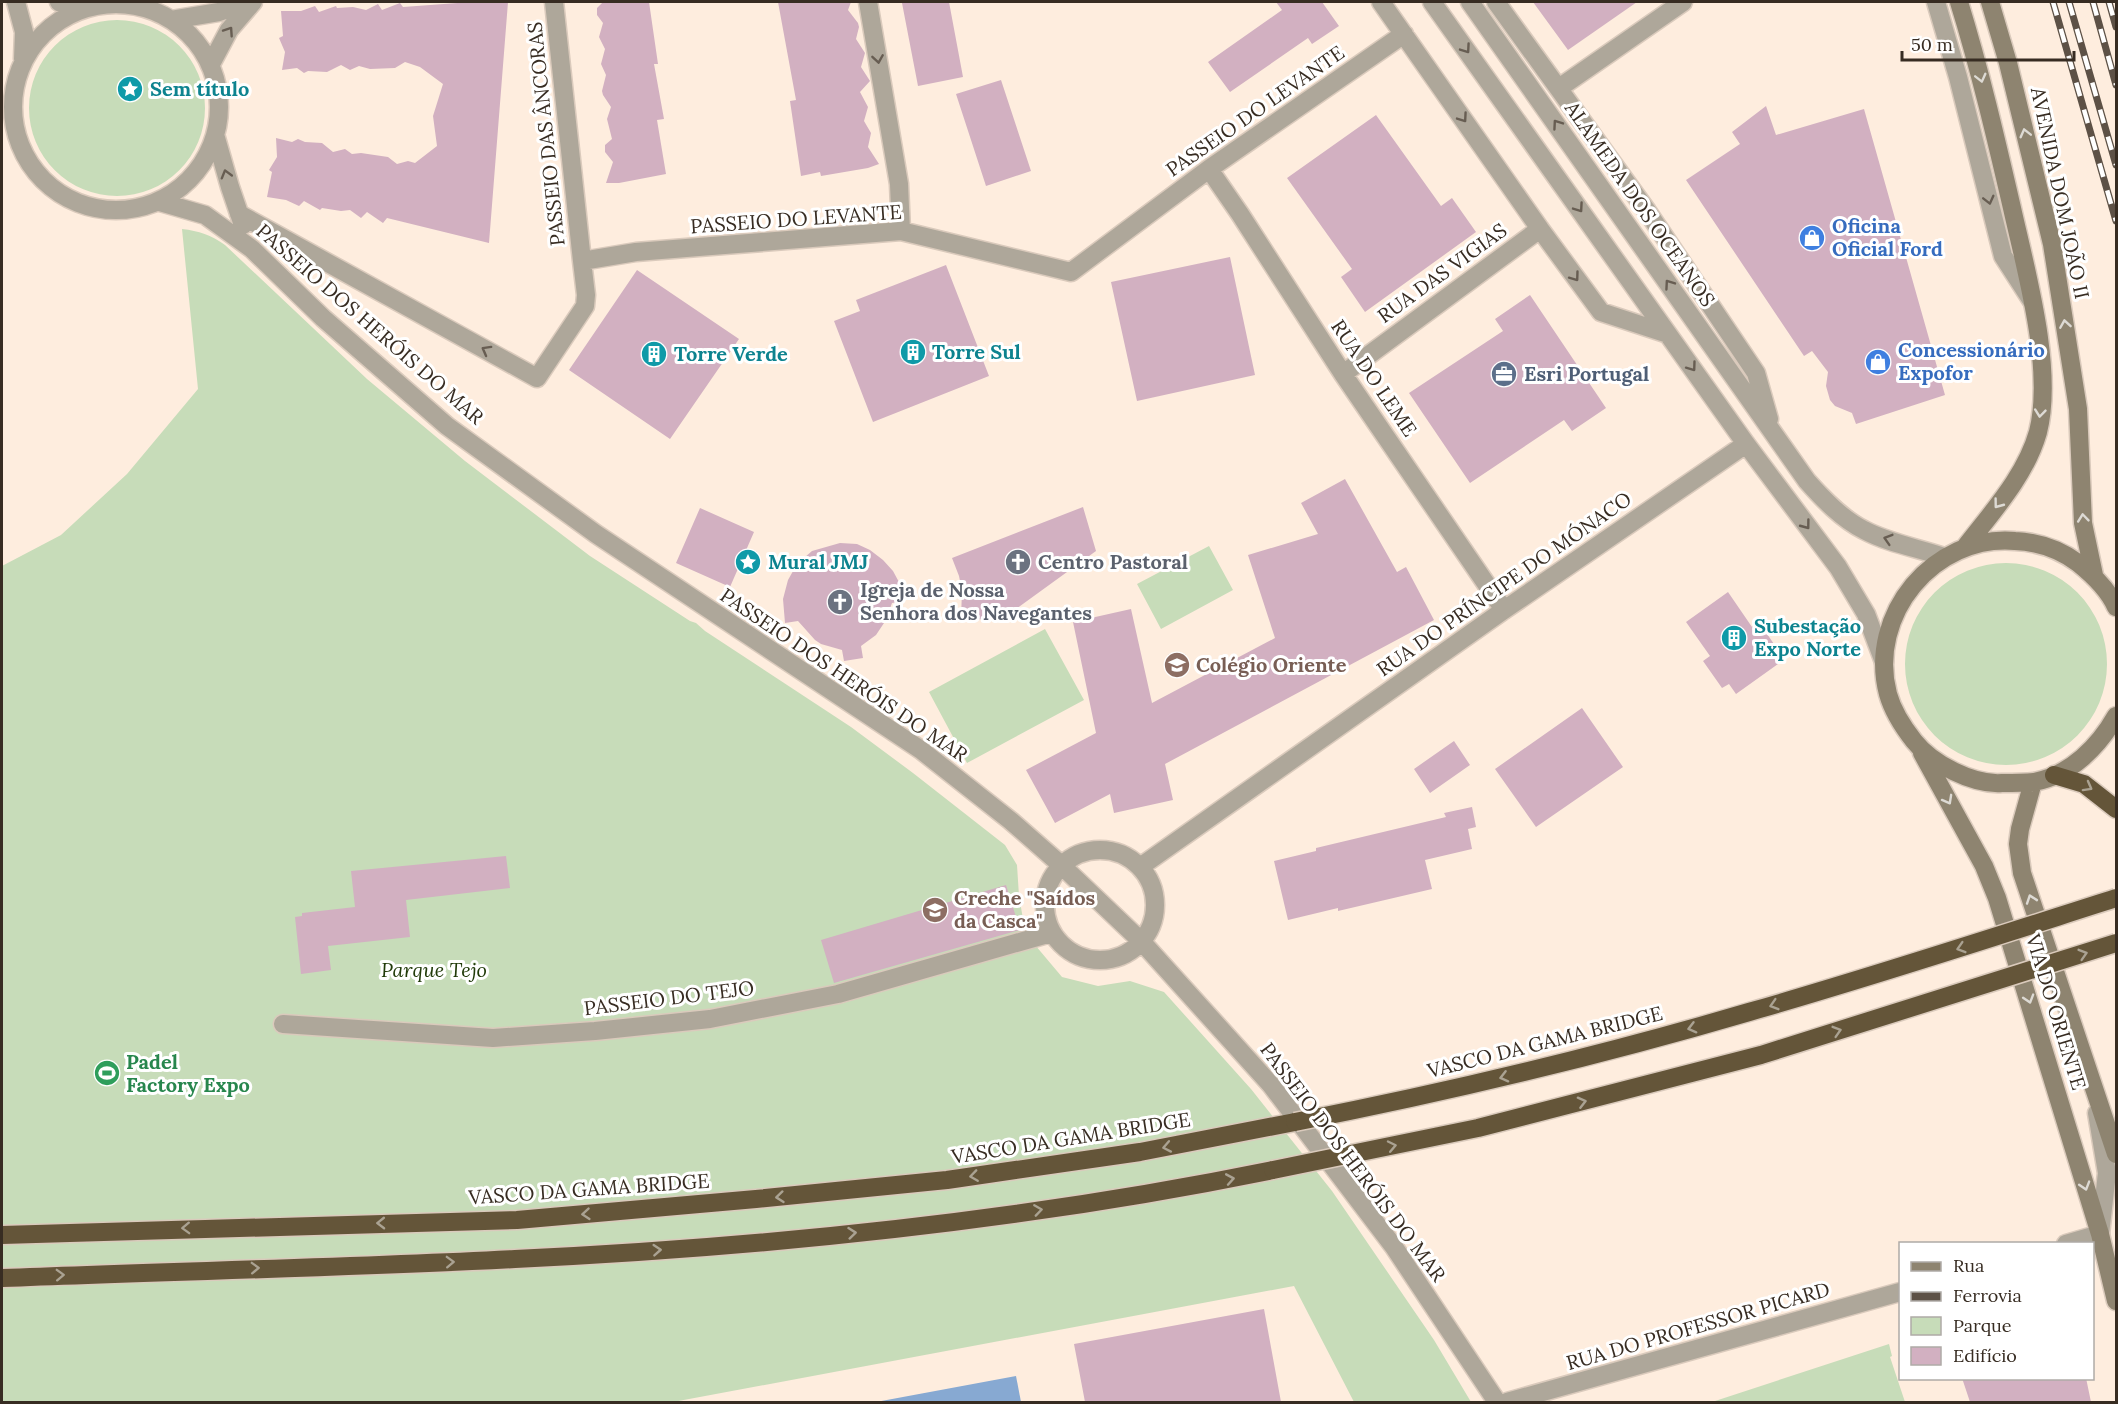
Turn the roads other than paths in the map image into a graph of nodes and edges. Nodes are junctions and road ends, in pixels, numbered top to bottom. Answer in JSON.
{"nodes":[{"id":1,"x":16,"y":2,"type":"edge"},
{"id":2,"x":59,"y":2,"type":"edge"},
{"id":3,"x":251,"y":2,"type":"edge"},
{"id":4,"x":554,"y":2,"type":"edge"},
{"id":5,"x":868,"y":2,"type":"edge"},
{"id":6,"x":1381,"y":2,"type":"edge"},
{"id":7,"x":1432,"y":2,"type":"edge"},
{"id":8,"x":1470,"y":2,"type":"edge"},
{"id":9,"x":1496,"y":2,"type":"edge"},
{"id":10,"x":1683,"y":2,"type":"edge"},
{"id":11,"x":1936,"y":2,"type":"edge"},
{"id":12,"x":1959,"y":2,"type":"edge"},
{"id":13,"x":1990,"y":2,"type":"edge"},
{"id":14,"x":78,"y":11,"type":"junction"},
{"id":15,"x":171,"y":20,"type":"junction"},
{"id":16,"x":1404,"y":34,"type":"junction"},
{"id":17,"x":23,"y":62,"type":"junction"},
{"id":18,"x":211,"y":64,"type":"junction"},
{"id":19,"x":1559,"y":88,"type":"junction"},
{"id":20,"x":216,"y":138,"type":"junction"},
{"id":21,"x":1209,"y":170,"type":"junction"},
{"id":22,"x":160,"y":202,"type":"junction"},
{"id":23,"x":239,"y":214,"type":"junction"},
{"id":24,"x":1540,"y":229,"type":"junction"},
{"id":25,"x":901,"y":231,"type":"junction"},
{"id":26,"x":252,"y":249,"type":"junction"},
{"id":27,"x":582,"y":261,"type":"junction"},
{"id":28,"x":2032,"y":301,"type":"junction"},
{"id":29,"x":1668,"y":334,"type":"junction"},
{"id":30,"x":1343,"y":374,"type":"junction"},
{"id":31,"x":1773,"y":432,"type":"junction"},
{"id":32,"x":1746,"y":444,"type":"junction"},
{"id":33,"x":1966,"y":546,"type":"junction"},
{"id":34,"x":1944,"y":556,"type":"junction"},
{"id":35,"x":2094,"y":575,"type":"junction"},
{"id":36,"x":2116,"y":607,"type":"edge"},
{"id":37,"x":1504,"y":610,"type":"junction"},
{"id":38,"x":1884,"y":662,"type":"junction"},
{"id":39,"x":2116,"y":716,"type":"edge"},
{"id":40,"x":1920,"y":749,"type":"junction"},
{"id":41,"x":2054,"y":775,"type":"junction"},
{"id":42,"x":2034,"y":782,"type":"junction"},
{"id":43,"x":2116,"y":809,"type":"edge"},
{"id":44,"x":1060,"y":864,"type":"junction"},
{"id":45,"x":1140,"y":867,"type":"junction"},
{"id":46,"x":2116,"y":898,"type":"edge"},
{"id":47,"x":1051,"y":933,"type":"junction"},
{"id":48,"x":1142,"y":942,"type":"junction"},
{"id":49,"x":2116,"y":943,"type":"edge"},
{"id":50,"x":283,"y":1024,"type":"dead end"},
{"id":51,"x":2089,"y":1072,"type":"junction"},
{"id":52,"x":2116,"y":1154,"type":"edge"},
{"id":53,"x":2100,"y":1234,"type":"junction"},
{"id":54,"x":2,"y":1235,"type":"edge"},
{"id":55,"x":2073,"y":1242,"type":"edge"},
{"id":56,"x":2116,"y":1252,"type":"edge"},
{"id":57,"x":2,"y":1278,"type":"edge"},
{"id":58,"x":1899,"y":1292,"type":"edge"},
{"id":59,"x":2116,"y":1301,"type":"edge"},
{"id":60,"x":1497,"y":1402,"type":"edge"},
{"id":61,"x":1507,"y":1402,"type":"edge"}],
"edges":[{"from":1,"to":17,"type":"street"},
{"from":2,"to":14,"type":"street"},
{"from":3,"to":15,"type":"street"},
{"from":18,"to":3,"type":"street","one_way":true},
{"from":4,"to":27,"type":"street","name":"PASSEIO DAS ÂNCORAS"},
{"from":5,"to":25,"type":"street","one_way":true},
{"from":6,"to":16,"type":"street"},
{"from":7,"to":29,"type":"street","one_way":true},
{"from":31,"to":8,"type":"street","name":"ALAMEDA DOS OCEANOS","one_way":true},
{"from":9,"to":19,"type":"street","name":"ALAMEDA DOS OCEANOS"},
{"from":10,"to":19,"type":"street"},
{"from":11,"to":28,"type":"street","one_way":true},
{"from":12,"to":28,"type":"main road","one_way":true},
{"from":35,"to":13,"type":"main road","name":"AVENIDA DOM JOÃO II","one_way":true},
{"from":14,"to":15,"type":"street"},
{"from":14,"to":17,"type":"street"},
{"from":15,"to":18,"type":"street"},
{"from":16,"to":21,"type":"street","name":"PASSEIO DO LEVANTE"},
{"from":16,"to":24,"type":"street","one_way":true},
{"from":17,"to":22,"type":"street"},
{"from":18,"to":20,"type":"street"},
{"from":19,"to":31,"type":"street","name":"ALAMEDA DOS OCEANOS"},
{"from":20,"to":22,"type":"street"},
{"from":23,"to":20,"type":"street","one_way":true},
{"from":21,"to":25,"type":"street","name":"PASSEIO DO LEVANTE"},
{"from":21,"to":30,"type":"street","name":"RUA DO LEME"},
{"from":22,"to":26,"type":"street","name":"PASSEIO DOS HERÓIS DO MAR"},
{"from":23,"to":26,"type":"street"},
{"from":27,"to":23,"type":"street","one_way":true},
{"from":24,"to":29,"type":"street","one_way":true},
{"from":24,"to":30,"type":"street","name":"RUA DAS VIGIAS"},
{"from":25,"to":27,"type":"street","name":"PASSEIO DO LEVANTE"},
{"from":26,"to":44,"type":"street","name":"PASSEIO DOS HERÓIS DO MAR"},
{"from":28,"to":33,"type":"main road","one_way":true},
{"from":29,"to":32,"type":"street","one_way":true},
{"from":30,"to":37,"type":"street","name":"RUA DO LEME"},
{"from":34,"to":31,"type":"street","name":"ALAMEDA DOS OCEANOS","one_way":true},
{"from":32,"to":37,"type":"street","name":"RUA DO PRÍNCIPE DO MÓNACO"},
{"from":32,"to":38,"type":"street","one_way":true},
{"from":33,"to":34,"type":"main road"},
{"from":33,"to":35,"type":"main road"},
{"from":34,"to":38,"type":"main road"},
{"from":35,"to":36,"type":"main road"},
{"from":37,"to":45,"type":"street","name":"RUA DO PRÍNCIPE DO MÓNACO"},
{"from":38,"to":40,"type":"main road"},
{"from":39,"to":41,"type":"main road"},
{"from":40,"to":42,"type":"main road"},
{"from":40,"to":53,"type":"main road","name":"VIA DO ORIENTE","one_way":true},
{"from":41,"to":42,"type":"main road"},
{"from":41,"to":43,"type":"highway","one_way":true},
{"from":51,"to":42,"type":"main road","name":"VIA DO ORIENTE","one_way":true},
{"from":44,"to":45,"type":"street"},
{"from":44,"to":47,"type":"street"},
{"from":44,"to":48,"type":"street","name":"PASSEIO DOS HERÓIS DO MAR"},
{"from":45,"to":48,"type":"street"},
{"from":46,"to":54,"type":"highway","name":"VASCO DA GAMA BRIDGE","one_way":true,"bridge":true},
{"from":47,"to":48,"type":"street"},
{"from":47,"to":50,"type":"street","name":"PASSEIO DO TEJO"},
{"from":48,"to":60,"type":"street","name":"PASSEIO DOS HERÓIS DO MAR"},
{"from":57,"to":49,"type":"highway","one_way":true,"bridge":true},
{"from":51,"to":52,"type":"main road","name":"VIA DO ORIENTE"},
{"from":51,"to":53,"type":"street"},
{"from":53,"to":55,"type":"street"},
{"from":53,"to":56,"type":"main road"},
{"from":53,"to":59,"type":"main road","name":"VIA DO ORIENTE"},
{"from":58,"to":61,"type":"street","name":"RUA DO PROFESSOR PICARD"}]}
